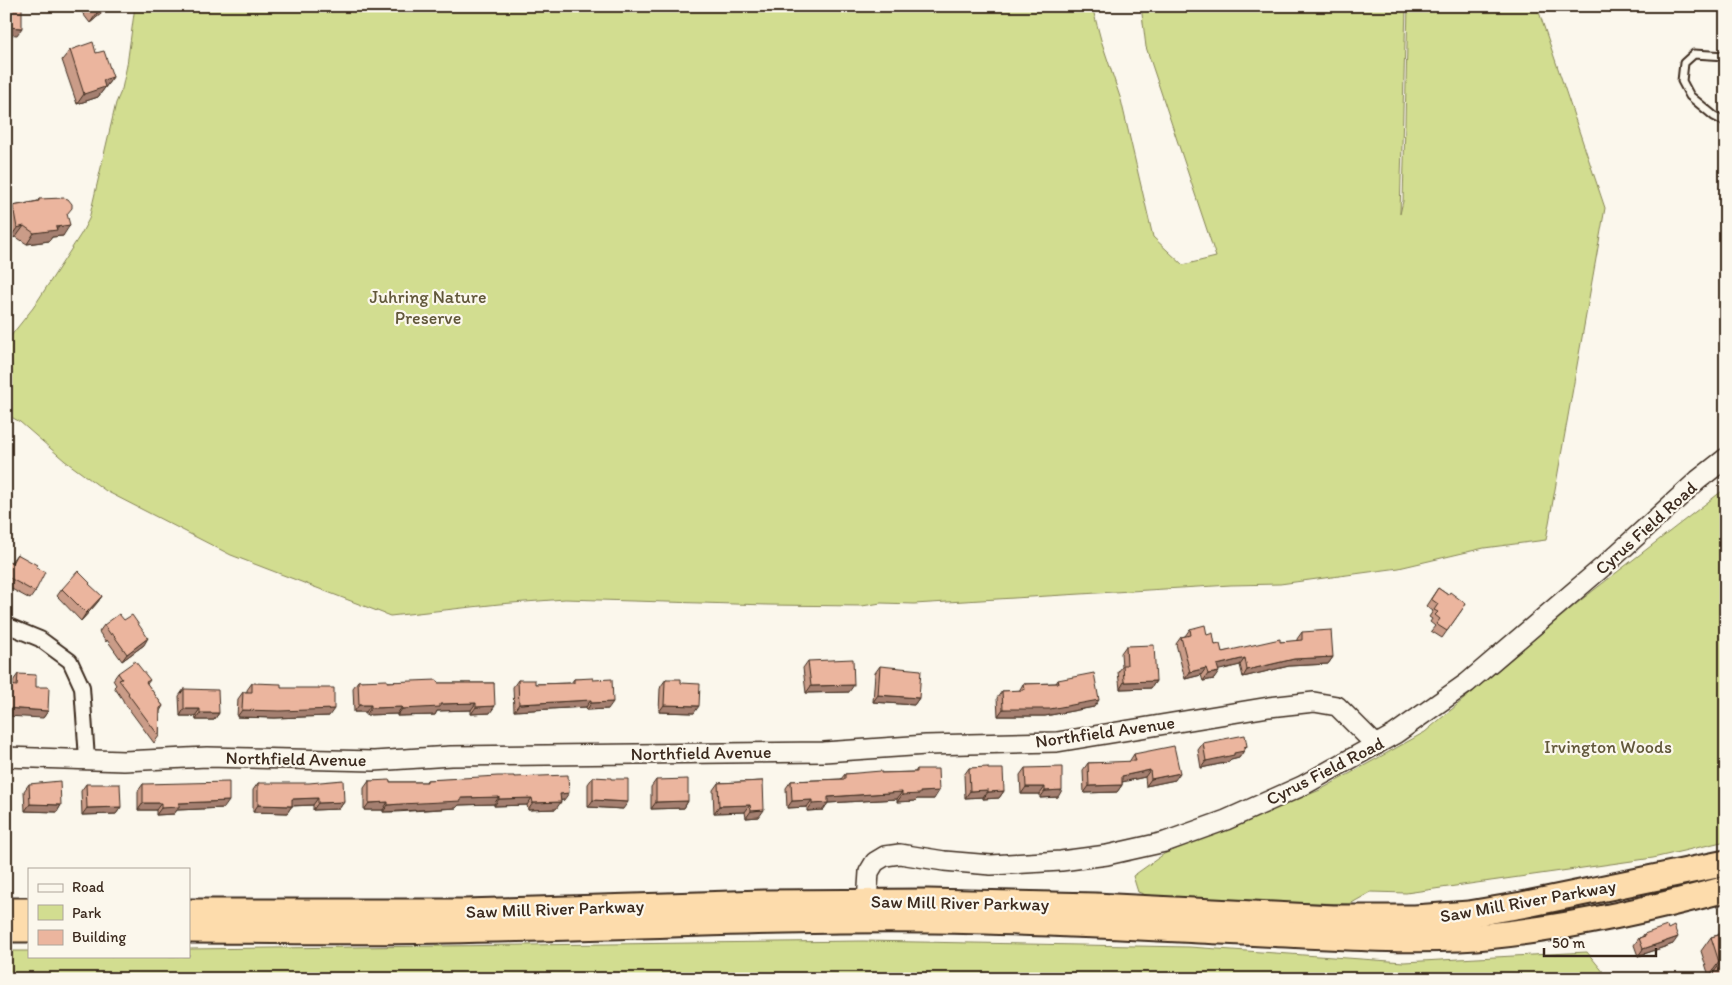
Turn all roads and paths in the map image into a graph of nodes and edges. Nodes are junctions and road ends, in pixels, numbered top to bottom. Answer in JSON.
{"nodes":[{"id":1,"x":1726,"y":56,"type":"edge"},
{"id":2,"x":1726,"y":122,"type":"edge"},
{"id":3,"x":1726,"y":458,"type":"edge"},
{"id":4,"x":6,"y":625,"type":"edge"},
{"id":5,"x":1376,"y":745,"type":"junction"},
{"id":6,"x":6,"y":757,"type":"edge"},
{"id":7,"x":87,"y":759,"type":"junction"},
{"id":8,"x":1726,"y":862,"type":"edge"},
{"id":9,"x":1726,"y":889,"type":"edge"},
{"id":10,"x":867,"y":902,"type":"junction"},
{"id":11,"x":6,"y":911,"type":"edge"},
{"id":12,"x":28,"y":911,"type":"edge"},
{"id":13,"x":190,"y":912,"type":"edge"},
{"id":14,"x":6,"y":929,"type":"edge"},
{"id":15,"x":28,"y":929,"type":"edge"},
{"id":16,"x":190,"y":930,"type":"edge"}],
"edges":[{"from":1,"to":2,"type":"lane"},
{"from":3,"to":5,"type":"street","name":"Cyrus Field Road"},
{"from":4,"to":7,"type":"street"},
{"from":5,"to":7,"type":"street","name":"Northfield Avenue"},
{"from":5,"to":10,"type":"street","name":"Cyrus Field Road"},
{"from":6,"to":7,"type":"street","name":"Northfield Avenue"},
{"from":8,"to":10,"type":"highway","name":"Saw Mill River Parkway"},
{"from":9,"to":16,"type":"highway","name":"Saw Mill River Parkway"},
{"from":10,"to":13,"type":"highway","name":"Saw Mill River Parkway"},
{"from":11,"to":12,"type":"highway"},
{"from":14,"to":15,"type":"highway"}]}
